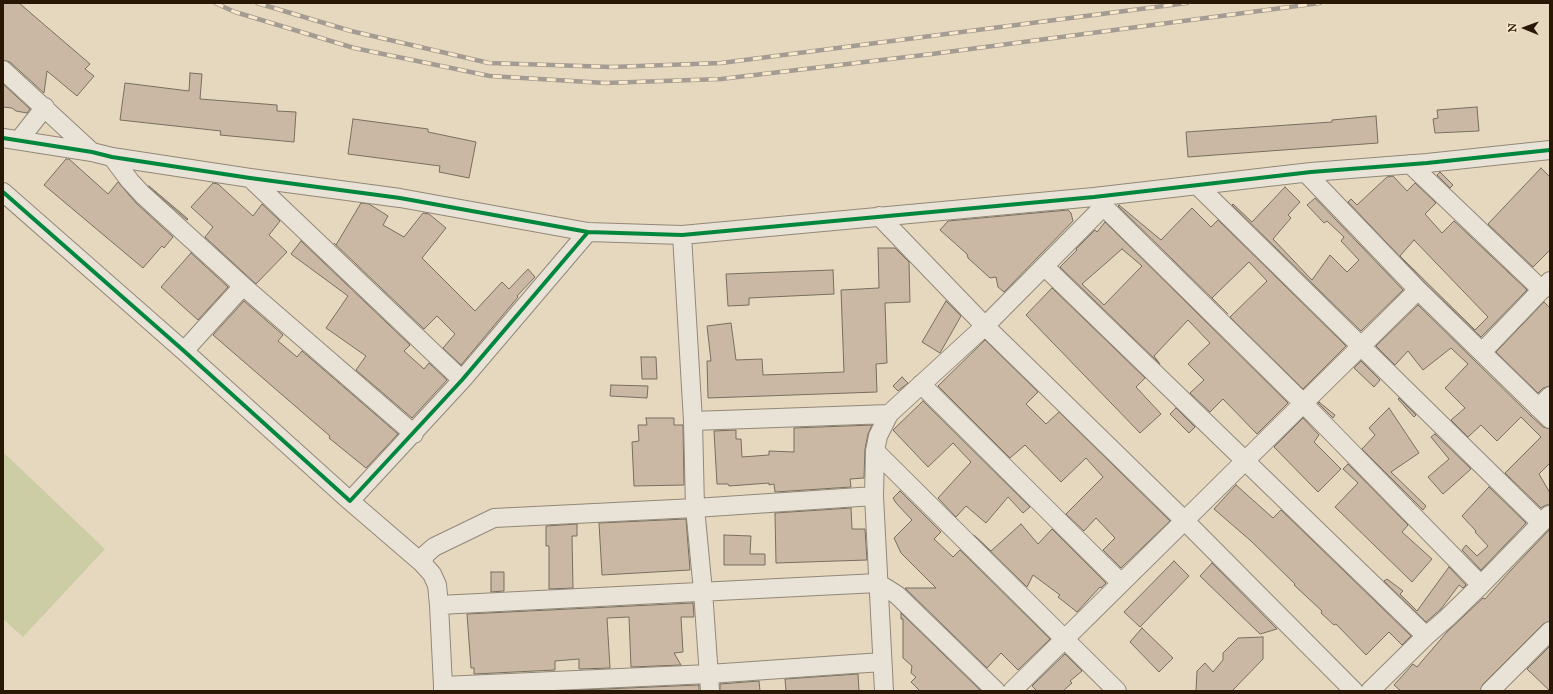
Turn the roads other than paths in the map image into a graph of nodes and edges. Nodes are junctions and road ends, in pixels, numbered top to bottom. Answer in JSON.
{"nodes":[{"id":1,"x":3,"y":70,"type":"edge"},
{"id":2,"x":45,"y":107,"type":"junction"},
{"id":3,"x":11,"y":139,"type":"edge"},
{"id":4,"x":1550,"y":150,"type":"edge"},
{"id":5,"x":92,"y":152,"type":"junction"},
{"id":6,"x":112,"y":157,"type":"junction"},
{"id":7,"x":1410,"y":164,"type":"junction"},
{"id":8,"x":1306,"y":173,"type":"junction"},
{"id":9,"x":250,"y":178,"type":"junction"},
{"id":10,"x":1198,"y":186,"type":"junction"},
{"id":11,"x":3,"y":192,"type":"edge"},
{"id":12,"x":1098,"y":202,"type":"junction"},
{"id":13,"x":879,"y":216,"type":"junction"},
{"id":14,"x":588,"y":232,"type":"junction"},
{"id":15,"x":682,"y":235,"type":"junction"},
{"id":16,"x":1044,"y":267,"type":"junction"},
{"id":17,"x":242,"y":286,"type":"junction"},
{"id":18,"x":1546,"y":286,"type":"edge"},
{"id":19,"x":1418,"y":290,"type":"junction"},
{"id":20,"x":986,"y":326,"type":"junction"},
{"id":21,"x":1362,"y":346,"type":"junction"},
{"id":22,"x":184,"y":351,"type":"junction"},
{"id":23,"x":1482,"y":352,"type":"junction"},
{"id":24,"x":462,"y":380,"type":"junction"},
{"id":25,"x":921,"y":384,"type":"junction"},
{"id":26,"x":1303,"y":403,"type":"junction"},
{"id":27,"x":1546,"y":408,"type":"edge"},
{"id":28,"x":889,"y":414,"type":"junction"},
{"id":29,"x":693,"y":421,"type":"junction"},
{"id":30,"x":414,"y":434,"type":"junction"},
{"id":31,"x":875,"y":451,"type":"junction"},
{"id":32,"x":1245,"y":461,"type":"junction"},
{"id":33,"x":874,"y":496,"type":"junction"},
{"id":34,"x":350,"y":501,"type":"junction"},
{"id":35,"x":695,"y":508,"type":"junction"},
{"id":36,"x":1546,"y":519,"type":"edge"},
{"id":37,"x":1185,"y":521,"type":"junction"},
{"id":38,"x":422,"y":563,"type":"junction"},
{"id":39,"x":878,"y":582,"type":"junction"},
{"id":40,"x":1121,"y":583,"type":"junction"},
{"id":41,"x":1481,"y":585,"type":"junction"},
{"id":42,"x":703,"y":591,"type":"junction"},
{"id":43,"x":439,"y":605,"type":"junction"},
{"id":44,"x":1550,"y":631,"type":"edge"},
{"id":45,"x":1426,"y":636,"type":"junction"},
{"id":46,"x":1064,"y":640,"type":"junction"},
{"id":47,"x":882,"y":662,"type":"junction"},
{"id":48,"x":709,"y":682,"type":"edge"},
{"id":49,"x":443,"y":688,"type":"edge"},
{"id":50,"x":885,"y":690,"type":"edge"},
{"id":51,"x":996,"y":691,"type":"edge"},
{"id":52,"x":1012,"y":691,"type":"edge"},
{"id":53,"x":1117,"y":691,"type":"edge"},
{"id":54,"x":1354,"y":691,"type":"edge"},
{"id":55,"x":1370,"y":691,"type":"edge"},
{"id":56,"x":1490,"y":691,"type":"edge"}],
"edges":[{"from":1,"to":2,"type":"street"},
{"from":2,"to":3,"type":"street"},
{"from":2,"to":5,"type":"street"},
{"from":3,"to":5,"type":"street"},
{"from":4,"to":7,"type":"street"},
{"from":5,"to":6,"type":"street"},
{"from":6,"to":9,"type":"street"},
{"from":6,"to":17,"type":"street"},
{"from":7,"to":8,"type":"street"},
{"from":7,"to":18,"type":"street"},
{"from":8,"to":10,"type":"street"},
{"from":8,"to":19,"type":"street"},
{"from":9,"to":14,"type":"street"},
{"from":9,"to":24,"type":"street"},
{"from":10,"to":12,"type":"street"},
{"from":10,"to":21,"type":"street"},
{"from":11,"to":22,"type":"street"},
{"from":12,"to":13,"type":"street"},
{"from":12,"to":16,"type":"street"},
{"from":12,"to":26,"type":"street"},
{"from":13,"to":15,"type":"street"},
{"from":13,"to":20,"type":"street"},
{"from":14,"to":15,"type":"street"},
{"from":14,"to":24,"type":"street"},
{"from":15,"to":29,"type":"street"},
{"from":16,"to":20,"type":"street"},
{"from":16,"to":32,"type":"street"},
{"from":17,"to":22,"type":"street"},
{"from":17,"to":30,"type":"street"},
{"from":18,"to":23,"type":"street"},
{"from":19,"to":21,"type":"street"},
{"from":19,"to":23,"type":"street"},
{"from":20,"to":25,"type":"street"},
{"from":20,"to":37,"type":"street"},
{"from":21,"to":26,"type":"street"},
{"from":21,"to":36,"type":"street"},
{"from":22,"to":34,"type":"street"},
{"from":23,"to":27,"type":"street"},
{"from":24,"to":30,"type":"street"},
{"from":25,"to":28,"type":"street"},
{"from":25,"to":40,"type":"street"},
{"from":26,"to":32,"type":"street"},
{"from":26,"to":41,"type":"street"},
{"from":28,"to":29,"type":"street"},
{"from":28,"to":31,"type":"street"},
{"from":29,"to":35,"type":"street"},
{"from":30,"to":34,"type":"street"},
{"from":31,"to":33,"type":"street"},
{"from":31,"to":46,"type":"street"},
{"from":32,"to":37,"type":"street"},
{"from":32,"to":45,"type":"street"},
{"from":33,"to":35,"type":"street"},
{"from":33,"to":39,"type":"street"},
{"from":34,"to":38,"type":"street"},
{"from":35,"to":38,"type":"street"},
{"from":35,"to":42,"type":"street"},
{"from":36,"to":41,"type":"street"},
{"from":37,"to":40,"type":"street"},
{"from":37,"to":54,"type":"street"},
{"from":38,"to":43,"type":"street"},
{"from":39,"to":42,"type":"street"},
{"from":39,"to":47,"type":"street"},
{"from":39,"to":51,"type":"street"},
{"from":40,"to":46,"type":"street"},
{"from":41,"to":45,"type":"street"},
{"from":42,"to":43,"type":"street"},
{"from":42,"to":48,"type":"street"},
{"from":43,"to":49,"type":"street"},
{"from":44,"to":56,"type":"street"},
{"from":45,"to":55,"type":"street"},
{"from":46,"to":52,"type":"street"},
{"from":46,"to":53,"type":"street"},
{"from":47,"to":48,"type":"street"},
{"from":47,"to":50,"type":"street"},
{"from":48,"to":49,"type":"street"}]}
